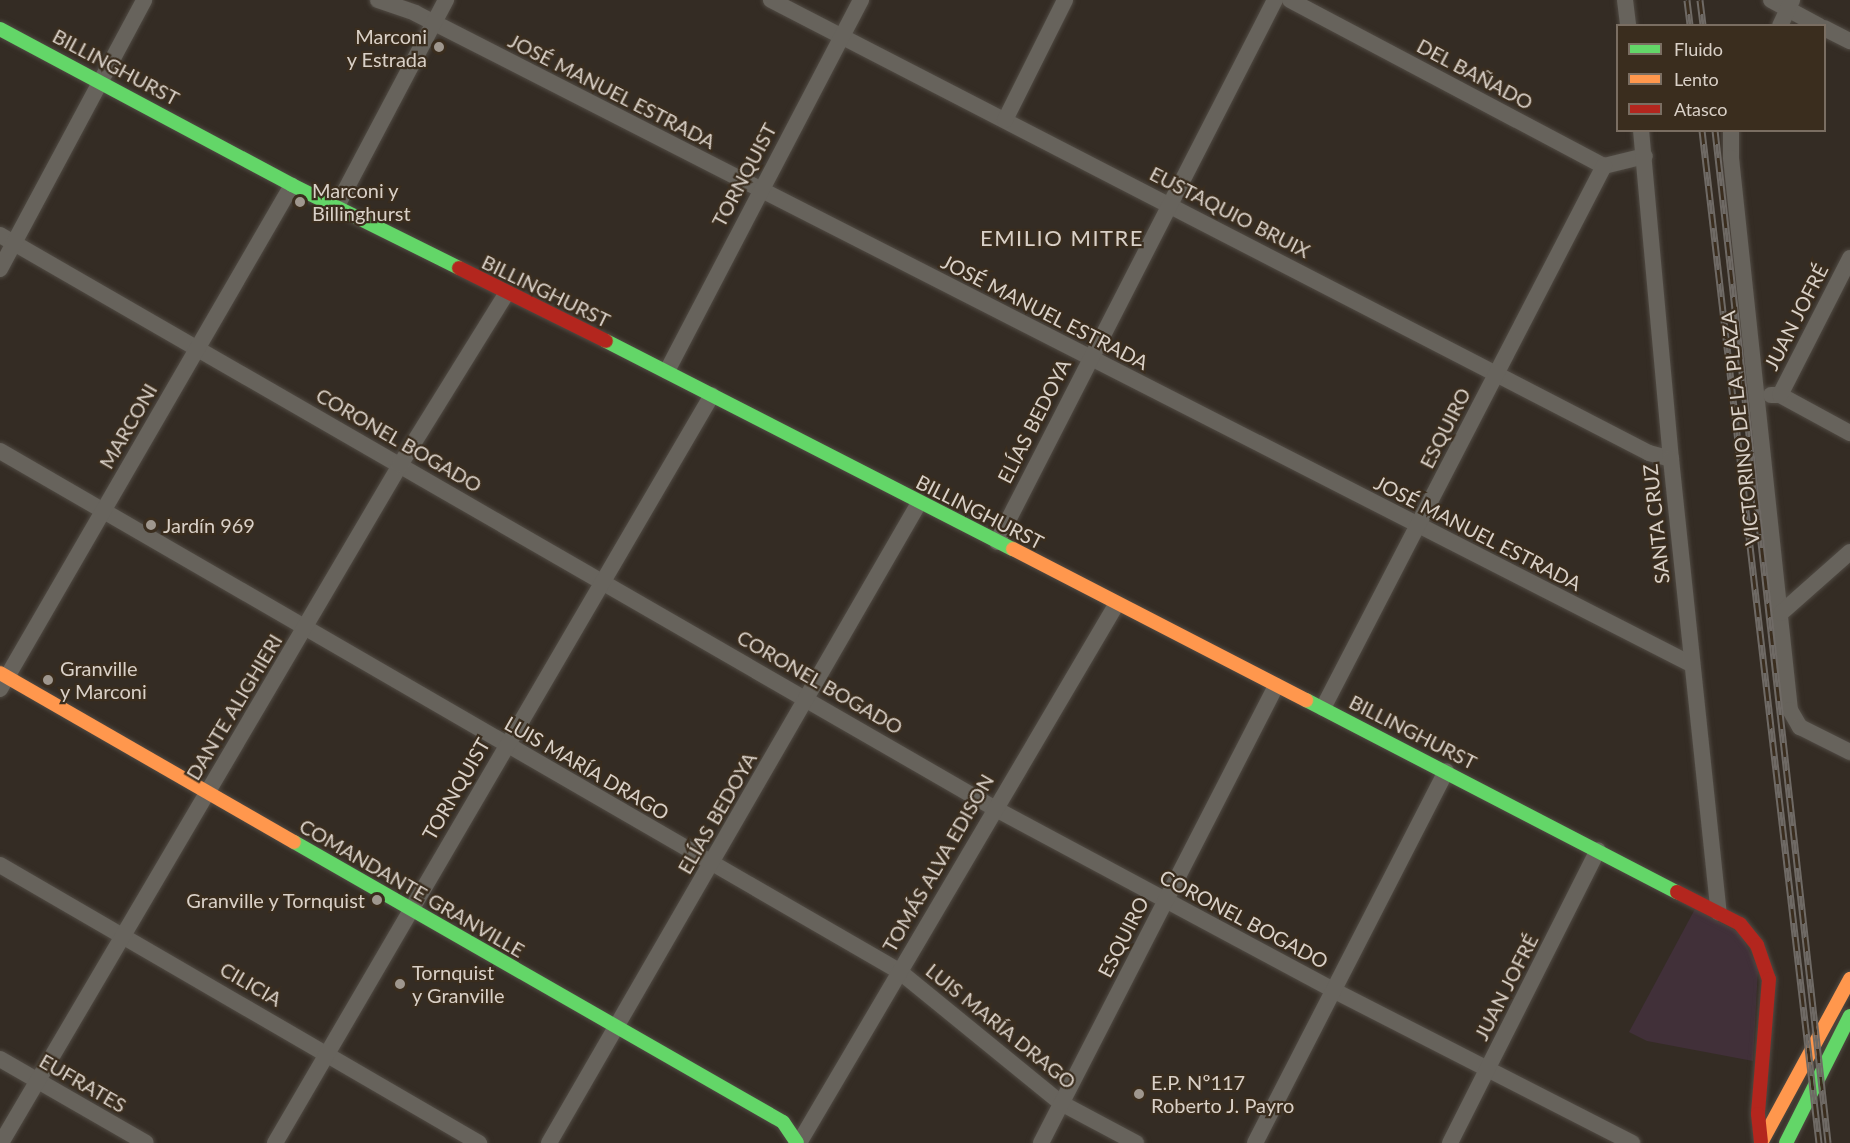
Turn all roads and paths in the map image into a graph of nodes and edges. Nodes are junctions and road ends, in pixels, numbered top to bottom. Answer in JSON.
{"nodes":[{"id":1,"x":144,"y":0,"type":"edge"},
{"id":2,"x":378,"y":0,"type":"edge"},
{"id":3,"x":446,"y":0,"type":"edge"},
{"id":4,"x":771,"y":0,"type":"edge"},
{"id":5,"x":861,"y":0,"type":"edge"},
{"id":6,"x":1065,"y":0,"type":"edge"},
{"id":7,"x":1275,"y":0,"type":"edge"},
{"id":8,"x":1290,"y":0,"type":"edge"},
{"id":9,"x":1625,"y":0,"type":"edge"},
{"id":10,"x":1770,"y":0,"type":"edge"},
{"id":11,"x":1790,"y":5,"type":"edge"},
{"id":12,"x":435,"y":24,"type":"junction"},
{"id":13,"x":1628,"y":24,"type":"edge"},
{"id":14,"x":1781,"y":24,"type":"edge"},
{"id":15,"x":1817,"y":24,"type":"edge"},
{"id":16,"x":0,"y":29,"type":"edge"},
{"id":17,"x":1826,"y":29,"type":"edge"},
{"id":18,"x":841,"y":37,"type":"junction"},
{"id":19,"x":1850,"y":41,"type":"edge"},
{"id":20,"x":101,"y":80,"type":"junction"},
{"id":21,"x":1005,"y":120,"type":"junction"},
{"id":22,"x":1641,"y":132,"type":"edge"},
{"id":23,"x":1731,"y":132,"type":"edge"},
{"id":24,"x":1645,"y":156,"type":"junction"},
{"id":25,"x":1604,"y":166,"type":"junction"},
{"id":26,"x":292,"y":184,"type":"junction"},
{"id":27,"x":759,"y":189,"type":"junction"},
{"id":28,"x":338,"y":204,"type":"junction"},
{"id":29,"x":1170,"y":204,"type":"junction"},
{"id":30,"x":0,"y":235,"type":"edge"},
{"id":31,"x":16,"y":242,"type":"junction"},
{"id":32,"x":1850,"y":258,"type":"edge"},
{"id":33,"x":0,"y":269,"type":"edge"},
{"id":34,"x":506,"y":294,"type":"junction"},
{"id":35,"x":198,"y":346,"type":"junction"},
{"id":36,"x":1089,"y":357,"type":"junction"},
{"id":37,"x":667,"y":371,"type":"junction"},
{"id":38,"x":1496,"y":375,"type":"junction"},
{"id":39,"x":712,"y":395,"type":"junction"},
{"id":40,"x":1780,"y":395,"type":"junction"},
{"id":41,"x":1758,"y":396,"type":"junction"},
{"id":42,"x":1850,"y":434,"type":"edge"},
{"id":43,"x":0,"y":451,"type":"edge"},
{"id":44,"x":1671,"y":459,"type":"junction"},
{"id":45,"x":400,"y":465,"type":"junction"},
{"id":46,"x":919,"y":503,"type":"junction"},
{"id":47,"x":103,"y":511,"type":"junction"},
{"id":48,"x":1418,"y":527,"type":"junction"},
{"id":49,"x":997,"y":542,"type":"junction"},
{"id":50,"x":1850,"y":552,"type":"edge"},
{"id":51,"x":605,"y":582,"type":"junction"},
{"id":52,"x":1116,"y":605,"type":"junction"},
{"id":53,"x":1781,"y":613,"type":"junction"},
{"id":54,"x":305,"y":627,"type":"junction"},
{"id":55,"x":1691,"y":664,"type":"junction"},
{"id":56,"x":2,"y":679,"type":"edge"},
{"id":57,"x":1276,"y":686,"type":"junction"},
{"id":58,"x":807,"y":699,"type":"junction"},
{"id":59,"x":1323,"y":708,"type":"junction"},
{"id":60,"x":507,"y":745,"type":"junction"},
{"id":61,"x":1850,"y":752,"type":"edge"},
{"id":62,"x":1446,"y":771,"type":"junction"},
{"id":63,"x":208,"y":791,"type":"junction"},
{"id":64,"x":994,"y":808,"type":"junction"},
{"id":65,"x":1598,"y":850,"type":"junction"},
{"id":66,"x":0,"y":865,"type":"edge"},
{"id":67,"x":711,"y":865,"type":"junction"},
{"id":68,"x":1165,"y":901,"type":"junction"},
{"id":69,"x":409,"y":910,"type":"junction"},
{"id":70,"x":1719,"y":912,"type":"junction"},
{"id":71,"x":123,"y":935,"type":"junction"},
{"id":72,"x":899,"y":971,"type":"junction"},
{"id":73,"x":1850,"y":979,"type":"edge"},
{"id":74,"x":1333,"y":990,"type":"junction"},
{"id":75,"x":1850,"y":1016,"type":"edge"},
{"id":76,"x":618,"y":1029,"type":"junction"},
{"id":77,"x":328,"y":1053,"type":"junction"},
{"id":78,"x":0,"y":1059,"type":"edge"},
{"id":79,"x":1488,"y":1068,"type":"junction"},
{"id":80,"x":36,"y":1080,"type":"junction"},
{"id":81,"x":1061,"y":1103,"type":"junction"},
{"id":82,"x":1,"y":1143,"type":"edge"},
{"id":83,"x":146,"y":1143,"type":"edge"},
{"id":84,"x":274,"y":1143,"type":"edge"},
{"id":85,"x":479,"y":1143,"type":"edge"},
{"id":86,"x":549,"y":1143,"type":"edge"},
{"id":87,"x":798,"y":1143,"type":"edge"},
{"id":88,"x":1041,"y":1143,"type":"edge"},
{"id":89,"x":1136,"y":1143,"type":"edge"},
{"id":90,"x":1255,"y":1143,"type":"edge"},
{"id":91,"x":1450,"y":1143,"type":"edge"},
{"id":92,"x":1632,"y":1143,"type":"edge"},
{"id":93,"x":1761,"y":1143,"type":"edge"},
{"id":94,"x":1786,"y":1143,"type":"edge"}],
"edges":[{"from":1,"to":20,"type":"street"},
{"from":2,"to":12,"type":"street","name":"JOSÉ MANUEL ESTRADA"},
{"from":3,"to":12,"type":"street"},
{"from":4,"to":18,"type":"street","name":"EUSTAQUIO BRUIX"},
{"from":5,"to":18,"type":"street","name":"TORNQUIST"},
{"from":6,"to":21,"type":"street"},
{"from":7,"to":29,"type":"street","name":"ELÍAS BEDOYA"},
{"from":8,"to":25,"type":"street","name":"DEL BAÑADO"},
{"from":9,"to":13,"type":"street"},
{"from":10,"to":11,"type":"street"},
{"from":11,"to":14,"type":"street"},
{"from":11,"to":15,"type":"street"},
{"from":12,"to":27,"type":"street","name":"JOSÉ MANUEL ESTRADA"},
{"from":12,"to":28,"type":"street"},
{"from":16,"to":20,"type":"street","name":"BILLINGHURST"},
{"from":17,"to":19,"type":"street"},
{"from":18,"to":21,"type":"street","name":"EUSTAQUIO BRUIX"},
{"from":18,"to":27,"type":"street","name":"TORNQUIST"},
{"from":20,"to":26,"type":"street","name":"BILLINGHURST"},
{"from":20,"to":31,"type":"street"},
{"from":21,"to":29,"type":"street","name":"EUSTAQUIO BRUIX"},
{"from":22,"to":24,"type":"street","name":"SANTA CRUZ"},
{"from":23,"to":41,"type":"street","name":"VICTORINO DE LA PLAZA"},
{"from":24,"to":25,"type":"street"},
{"from":24,"to":44,"type":"street","name":"SANTA CRUZ"},
{"from":25,"to":38,"type":"street","name":"ESQUIRO"},
{"from":26,"to":28,"type":"street","name":"BILLINGHURST"},
{"from":26,"to":35,"type":"street","name":"MARCONI"},
{"from":27,"to":36,"type":"street","name":"JOSÉ MANUEL ESTRADA"},
{"from":27,"to":37,"type":"street","name":"TORNQUIST"},
{"from":28,"to":34,"type":"street","name":"BILLINGHURST"},
{"from":29,"to":36,"type":"street","name":"ELÍAS BEDOYA"},
{"from":29,"to":38,"type":"street","name":"EUSTAQUIO BRUIX"},
{"from":30,"to":31,"type":"street","name":"CORONEL BOGADO"},
{"from":31,"to":33,"type":"street"},
{"from":31,"to":35,"type":"street","name":"CORONEL BOGADO"},
{"from":32,"to":40,"type":"street","name":"JUAN JOFRÉ"},
{"from":34,"to":37,"type":"street","name":"BILLINGHURST"},
{"from":34,"to":45,"type":"street","name":"DANTE ALIGHIERI"},
{"from":35,"to":45,"type":"street","name":"CORONEL BOGADO"},
{"from":35,"to":47,"type":"street","name":"MARCONI"},
{"from":36,"to":48,"type":"street","name":"JOSÉ MANUEL ESTRADA"},
{"from":36,"to":49,"type":"street","name":"ELÍAS BEDOYA"},
{"from":37,"to":39,"type":"street","name":"BILLINGHURST"},
{"from":38,"to":44,"type":"street","name":"EUSTAQUIO BRUIX"},
{"from":38,"to":48,"type":"street","name":"ESQUIRO"},
{"from":39,"to":46,"type":"street","name":"BILLINGHURST"},
{"from":39,"to":51,"type":"street","name":"TORNQUIST"},
{"from":40,"to":41,"type":"street"},
{"from":40,"to":42,"type":"street"},
{"from":41,"to":53,"type":"street","name":"VICTORINO DE LA PLAZA"},
{"from":43,"to":47,"type":"street","name":"LUIS MARÍA DRAGO"},
{"from":44,"to":55,"type":"street","name":"SANTA CRUZ"},
{"from":45,"to":51,"type":"street","name":"CORONEL BOGADO"},
{"from":45,"to":54,"type":"street","name":"DANTE ALIGHIERI"},
{"from":46,"to":49,"type":"street","name":"BILLINGHURST"},
{"from":46,"to":58,"type":"street","name":"ELÍAS BEDOYA"},
{"from":47,"to":54,"type":"street","name":"LUIS MARÍA DRAGO"},
{"from":47,"to":56,"type":"street","name":"MARCONI"},
{"from":48,"to":55,"type":"street","name":"JOSÉ MANUEL ESTRADA"},
{"from":48,"to":59,"type":"street","name":"ESQUIRO"},
{"from":49,"to":52,"type":"street","name":"BILLINGHURST"},
{"from":50,"to":53,"type":"street"},
{"from":51,"to":58,"type":"street","name":"CORONEL BOGADO"},
{"from":51,"to":60,"type":"street","name":"TORNQUIST"},
{"from":52,"to":57,"type":"street","name":"BILLINGHURST"},
{"from":52,"to":64,"type":"street","name":"TOMÁS ALVA EDISON"},
{"from":53,"to":61,"type":"street","name":"VICTORINO DE LA PLAZA"},
{"from":54,"to":60,"type":"street","name":"LUIS MARÍA DRAGO"},
{"from":54,"to":63,"type":"street","name":"DANTE ALIGHIERI"},
{"from":55,"to":70,"type":"street","name":"SANTA CRUZ"},
{"from":56,"to":63,"type":"street","name":"COMANDANTE GRANVILLE"},
{"from":57,"to":59,"type":"street","name":"BILLINGHURST"},
{"from":57,"to":68,"type":"street","name":"ESQUIRO"},
{"from":58,"to":64,"type":"street","name":"CORONEL BOGADO"},
{"from":58,"to":67,"type":"street","name":"ELÍAS BEDOYA"},
{"from":59,"to":62,"type":"street","name":"BILLINGHURST"},
{"from":60,"to":67,"type":"street","name":"LUIS MARÍA DRAGO"},
{"from":60,"to":69,"type":"street","name":"TORNQUIST"},
{"from":62,"to":65,"type":"street","name":"BILLINGHURST"},
{"from":62,"to":74,"type":"street"},
{"from":63,"to":69,"type":"street","name":"COMANDANTE GRANVILLE"},
{"from":63,"to":71,"type":"street","name":"DANTE ALIGHIERI"},
{"from":64,"to":68,"type":"street","name":"CORONEL BOGADO"},
{"from":64,"to":72,"type":"street","name":"TOMÁS ALVA EDISON"},
{"from":65,"to":70,"type":"street","name":"BILLINGHURST"},
{"from":65,"to":79,"type":"street","name":"JUAN JOFRÉ"},
{"from":66,"to":71,"type":"street","name":"CILICIA"},
{"from":67,"to":72,"type":"street","name":"LUIS MARÍA DRAGO"},
{"from":67,"to":76,"type":"street","name":"ELÍAS BEDOYA"},
{"from":68,"to":74,"type":"street","name":"CORONEL BOGADO"},
{"from":68,"to":81,"type":"street","name":"ESQUIRO"},
{"from":69,"to":76,"type":"street","name":"COMANDANTE GRANVILLE"},
{"from":69,"to":77,"type":"street","name":"TORNQUIST"},
{"from":70,"to":93,"type":"street","name":"BILLINGHURST"},
{"from":71,"to":77,"type":"street","name":"CILICIA"},
{"from":71,"to":80,"type":"street","name":"DANTE ALIGHIERI"},
{"from":72,"to":81,"type":"street","name":"LUIS MARÍA DRAGO"},
{"from":72,"to":87,"type":"street","name":"TOMÁS ALVA EDISON"},
{"from":73,"to":93,"type":"street"},
{"from":74,"to":79,"type":"street","name":"CORONEL BOGADO"},
{"from":74,"to":90,"type":"street"},
{"from":75,"to":94,"type":"street"},
{"from":76,"to":86,"type":"street","name":"ELÍAS BEDOYA"},
{"from":76,"to":87,"type":"street","name":"COMANDANTE GRANVILLE"},
{"from":77,"to":84,"type":"street","name":"TORNQUIST"},
{"from":77,"to":85,"type":"street","name":"CILICIA"},
{"from":78,"to":80,"type":"street","name":"EUFRATES"},
{"from":79,"to":91,"type":"street","name":"JUAN JOFRÉ"},
{"from":79,"to":92,"type":"street","name":"CORONEL BOGADO"},
{"from":80,"to":82,"type":"street","name":"DANTE ALIGHIERI"},
{"from":80,"to":83,"type":"street","name":"EUFRATES"},
{"from":81,"to":88,"type":"street","name":"ESQUIRO"},
{"from":81,"to":89,"type":"street","name":"LUIS MARÍA DRAGO"}]}
